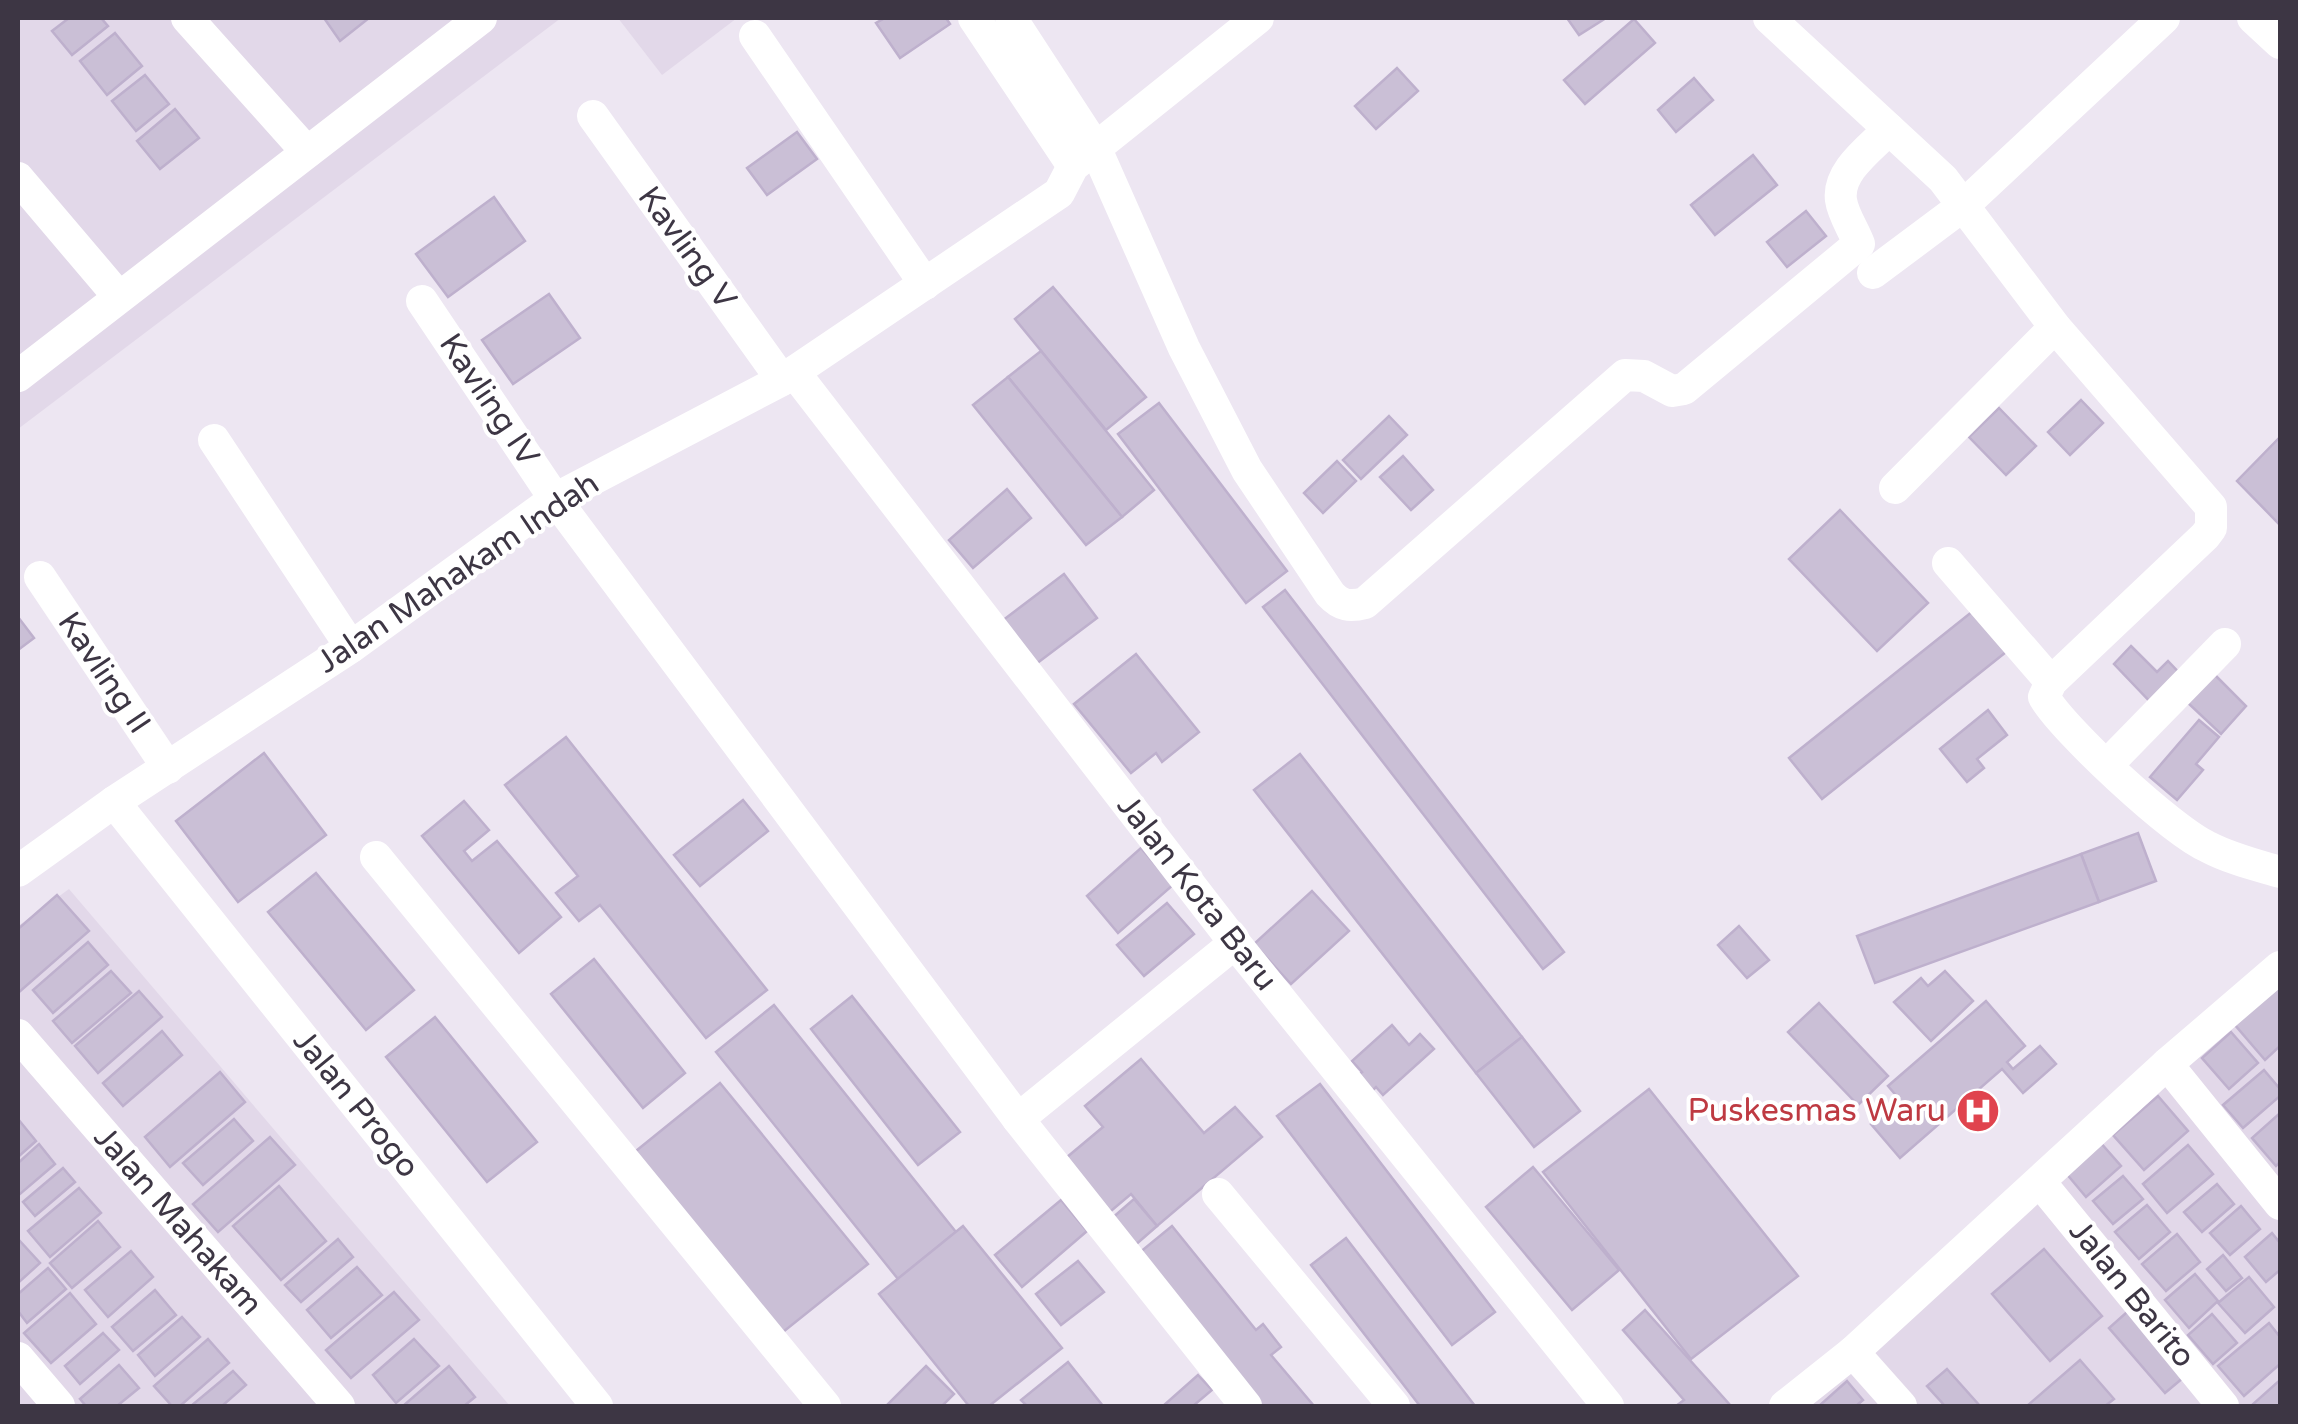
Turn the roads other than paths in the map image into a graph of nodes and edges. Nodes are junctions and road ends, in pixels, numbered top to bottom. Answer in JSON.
{"nodes":[{"id":1,"x":186,"y":18,"type":"edge"},
{"id":2,"x":481,"y":18,"type":"edge"},
{"id":3,"x":974,"y":18,"type":"edge"},
{"id":4,"x":1011,"y":18,"type":"edge"},
{"id":5,"x":1258,"y":18,"type":"edge"},
{"id":6,"x":1769,"y":18,"type":"edge"},
{"id":7,"x":2164,"y":18,"type":"edge"},
{"id":8,"x":2253,"y":18,"type":"edge"},
{"id":9,"x":755,"y":36,"type":"dead end"},
{"id":10,"x":2280,"y":43,"type":"edge"},
{"id":11,"x":592,"y":116,"type":"dead end"},
{"id":12,"x":1889,"y":130,"type":"junction"},
{"id":13,"x":307,"y":152,"type":"junction"},
{"id":14,"x":1079,"y":163,"type":"junction"},
{"id":15,"x":18,"y":178,"type":"edge"},
{"id":16,"x":1964,"y":205,"type":"junction"},
{"id":17,"x":1873,"y":274,"type":"dead end"},
{"id":18,"x":924,"y":284,"type":"junction"},
{"id":19,"x":119,"y":298,"type":"junction"},
{"id":20,"x":422,"y":301,"type":"dead end"},
{"id":21,"x":2056,"y":327,"type":"junction"},
{"id":22,"x":18,"y":376,"type":"edge"},
{"id":23,"x":788,"y":376,"type":"junction"},
{"id":24,"x":214,"y":440,"type":"dead end"},
{"id":25,"x":1895,"y":488,"type":"dead end"},
{"id":26,"x":555,"y":498,"type":"junction"},
{"id":27,"x":1948,"y":563,"type":"dead end"},
{"id":28,"x":40,"y":577,"type":"dead end"},
{"id":29,"x":2224,"y":644,"type":"dead end"},
{"id":30,"x":351,"y":646,"type":"junction"},
{"id":31,"x":2051,"y":682,"type":"junction"},
{"id":32,"x":2107,"y":765,"type":"junction"},
{"id":33,"x":168,"y":768,"type":"junction"},
{"id":34,"x":114,"y":802,"type":"junction"},
{"id":35,"x":376,"y":857,"type":"dead end"},
{"id":36,"x":18,"y":871,"type":"edge"},
{"id":37,"x":2280,"y":872,"type":"edge"},
{"id":38,"x":1236,"y":944,"type":"junction"},
{"id":39,"x":2276,"y":971,"type":"edge"},
{"id":40,"x":18,"y":1034,"type":"edge"},
{"id":41,"x":2167,"y":1064,"type":"junction"},
{"id":42,"x":1018,"y":1119,"type":"junction"},
{"id":43,"x":2040,"y":1182,"type":"junction"},
{"id":44,"x":1218,"y":1194,"type":"dead end"},
{"id":45,"x":2280,"y":1204,"type":"edge"},
{"id":46,"x":1852,"y":1352,"type":"junction"},
{"id":47,"x":18,"y":1358,"type":"edge"},
{"id":48,"x":59,"y":1406,"type":"edge"},
{"id":49,"x":339,"y":1406,"type":"edge"},
{"id":50,"x":598,"y":1406,"type":"edge"},
{"id":51,"x":826,"y":1406,"type":"edge"},
{"id":52,"x":1246,"y":1406,"type":"edge"},
{"id":53,"x":1394,"y":1406,"type":"edge"},
{"id":54,"x":1608,"y":1406,"type":"edge"},
{"id":55,"x":1785,"y":1406,"type":"edge"},
{"id":56,"x":1901,"y":1406,"type":"edge"},
{"id":57,"x":2223,"y":1406,"type":"edge"}],
"edges":[{"from":1,"to":13,"type":"street"},
{"from":2,"to":13,"type":"street"},
{"from":3,"to":14,"type":"street"},
{"from":4,"to":14,"type":"street"},
{"from":5,"to":14,"type":"street","name":"Jalan Mahakam Indah"},
{"from":6,"to":12,"type":"street"},
{"from":7,"to":16,"type":"street"},
{"from":8,"to":10,"type":"street"},
{"from":9,"to":18,"type":"street"},
{"from":11,"to":23,"type":"street","name":"Kavling V"},
{"from":12,"to":14,"type":"street"},
{"from":12,"to":16,"type":"street"},
{"from":13,"to":19,"type":"street"},
{"from":14,"to":18,"type":"street","name":"Jalan Mahakam Indah"},
{"from":15,"to":19,"type":"street"},
{"from":16,"to":17,"type":"street"},
{"from":16,"to":21,"type":"street"},
{"from":18,"to":23,"type":"street","name":"Jalan Mahakam Indah"},
{"from":19,"to":22,"type":"street"},
{"from":20,"to":26,"type":"street","name":"Kavling IV"},
{"from":21,"to":25,"type":"street"},
{"from":21,"to":31,"type":"street"},
{"from":23,"to":26,"type":"street","name":"Jalan Mahakam Indah"},
{"from":23,"to":38,"type":"street","name":"Jalan Kota Baru"},
{"from":24,"to":30,"type":"street"},
{"from":26,"to":30,"type":"street","name":"Jalan Mahakam Indah"},
{"from":26,"to":42,"type":"street","name":"Kavling IV"},
{"from":27,"to":31,"type":"street"},
{"from":28,"to":33,"type":"street","name":"Kavling II"},
{"from":29,"to":32,"type":"street"},
{"from":30,"to":33,"type":"street","name":"Jalan Mahakam Indah"},
{"from":31,"to":32,"type":"street"},
{"from":32,"to":37,"type":"street"},
{"from":33,"to":34,"type":"street","name":"Jalan Mahakam Indah"},
{"from":34,"to":36,"type":"street","name":"Jalan Mahakam Indah"},
{"from":34,"to":50,"type":"street","name":"Jalan Progo"},
{"from":35,"to":51,"type":"street"},
{"from":38,"to":42,"type":"street"},
{"from":38,"to":54,"type":"street","name":"Jalan Kota Baru"},
{"from":39,"to":41,"type":"street"},
{"from":40,"to":49,"type":"street","name":"Jalan Mahakam"},
{"from":41,"to":43,"type":"street"},
{"from":41,"to":45,"type":"street"},
{"from":42,"to":52,"type":"street","name":"Kavling IV"},
{"from":43,"to":46,"type":"street"},
{"from":43,"to":57,"type":"street","name":"Jalan Barito"},
{"from":44,"to":53,"type":"street"},
{"from":46,"to":55,"type":"street"},
{"from":46,"to":56,"type":"street"},
{"from":47,"to":48,"type":"street"}]}
